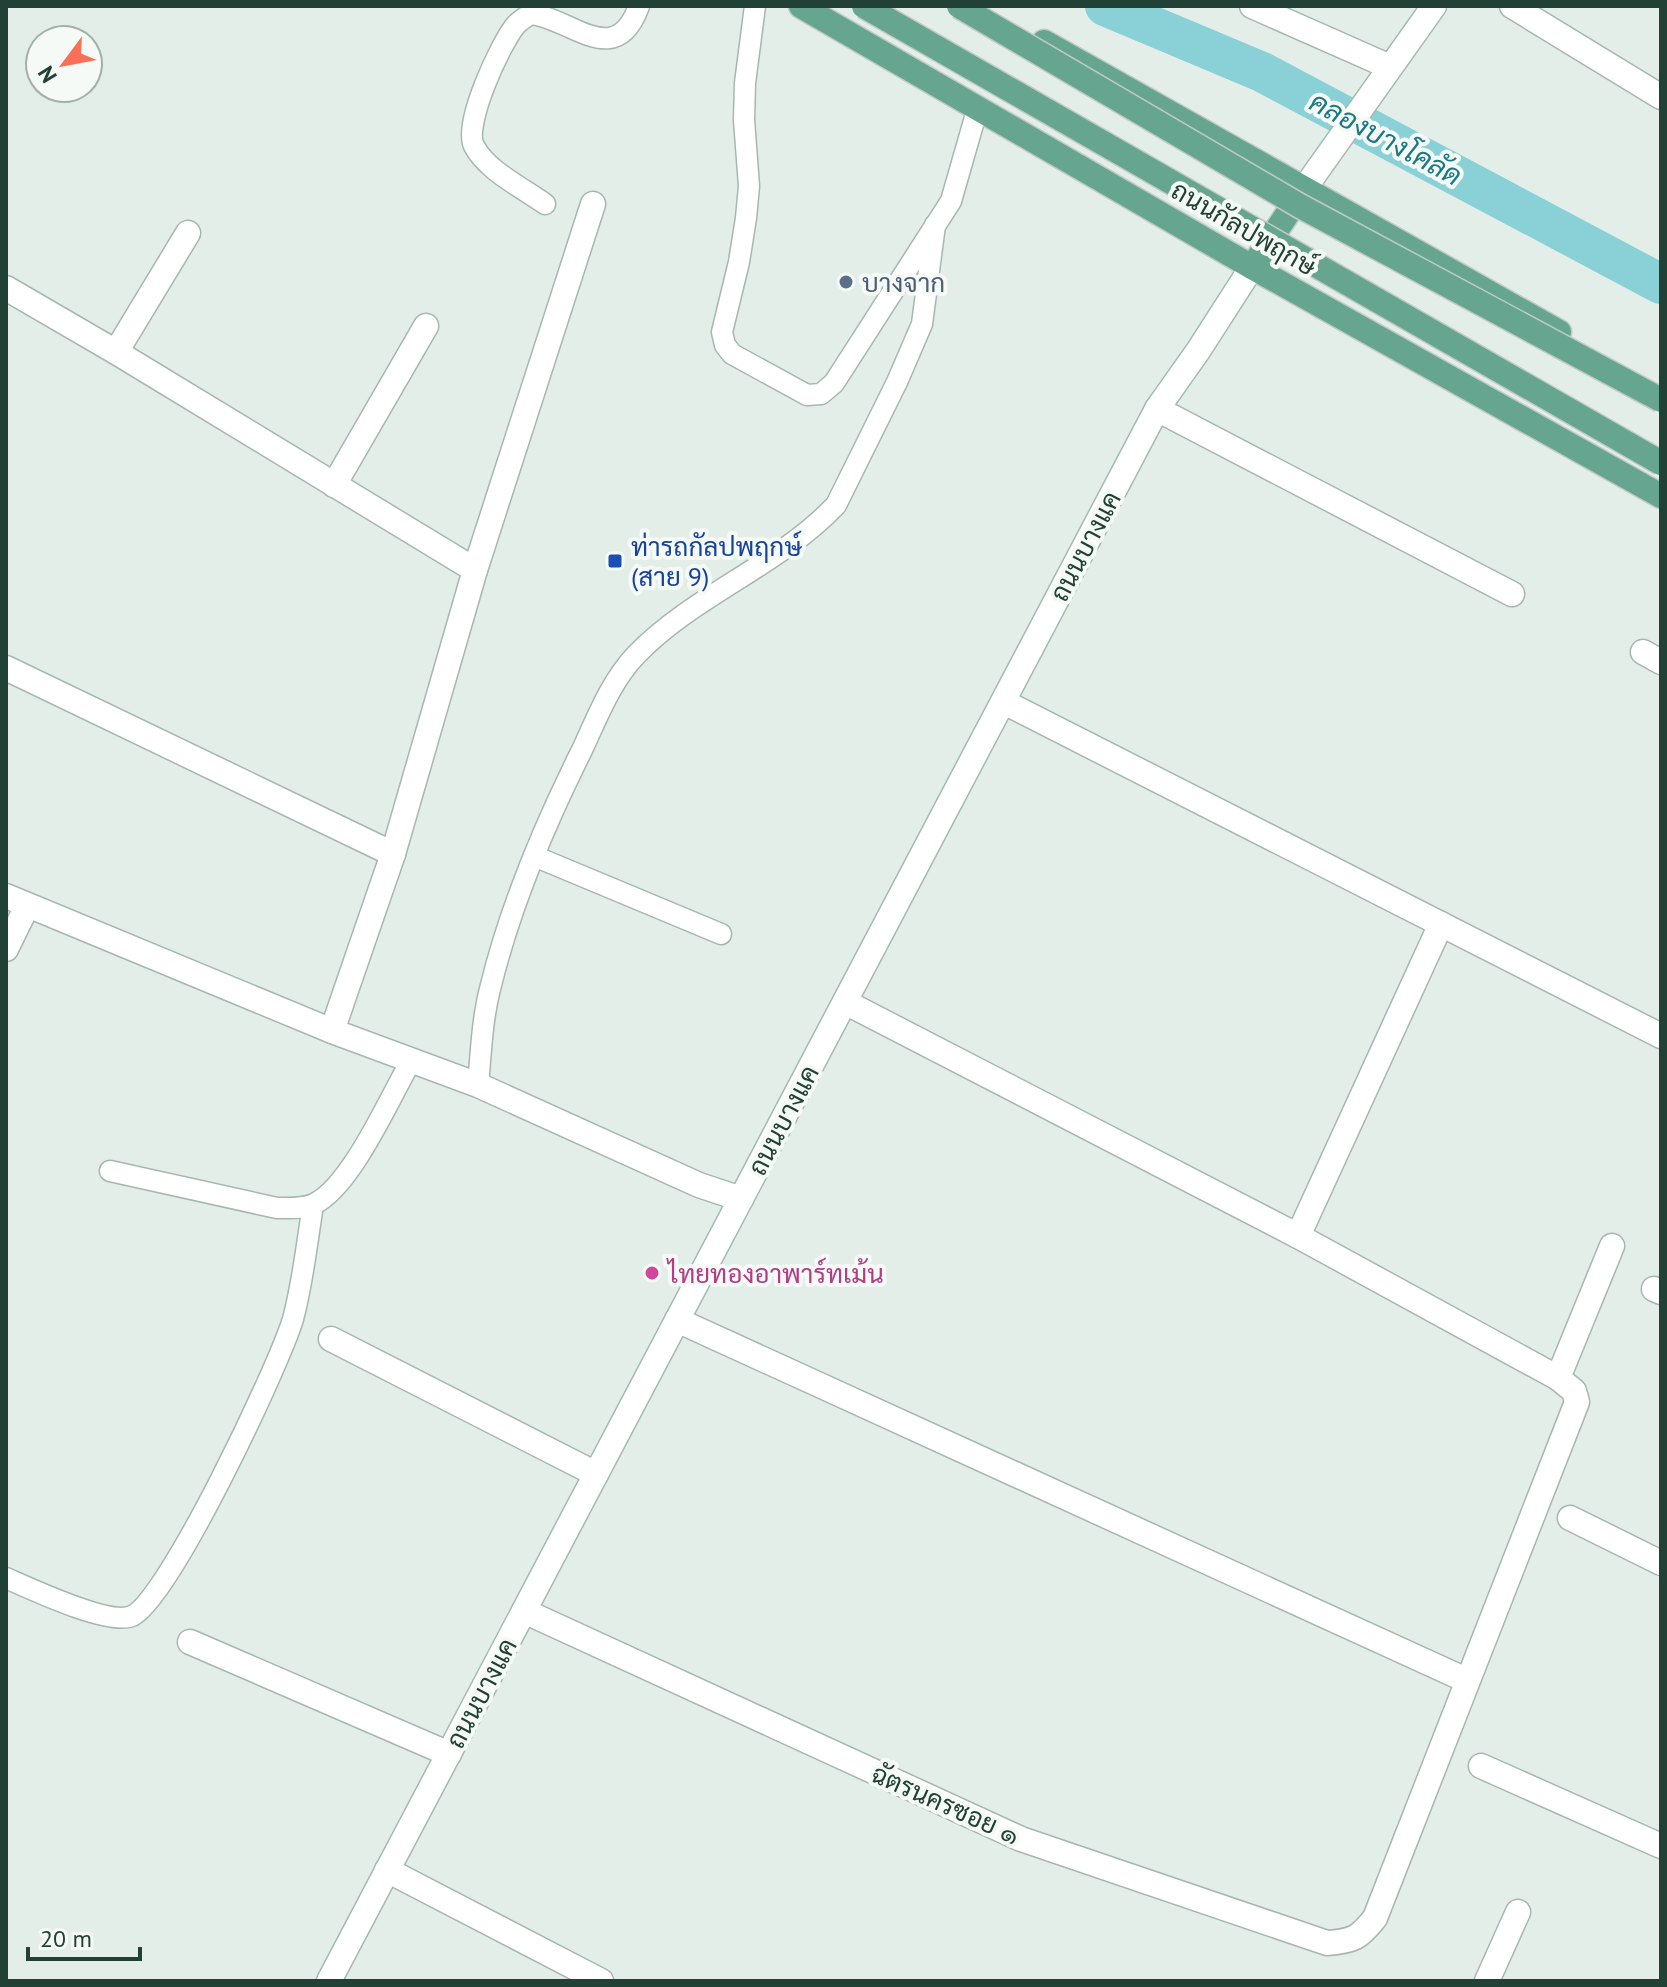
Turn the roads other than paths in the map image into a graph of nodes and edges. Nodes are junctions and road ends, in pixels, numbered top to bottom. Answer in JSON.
{"nodes":[{"id":1,"x":639,"y":6,"type":"edge"},
{"id":2,"x":755,"y":6,"type":"edge"},
{"id":3,"x":801,"y":6,"type":"edge"},
{"id":4,"x":864,"y":6,"type":"edge"},
{"id":5,"x":959,"y":6,"type":"edge"},
{"id":6,"x":980,"y":6,"type":"edge"},
{"id":7,"x":1252,"y":6,"type":"edge"},
{"id":8,"x":1434,"y":6,"type":"edge"},
{"id":9,"x":1512,"y":6,"type":"edge"},
{"id":10,"x":1390,"y":67,"type":"junction"},
{"id":11,"x":1661,"y":97,"type":"edge"},
{"id":12,"x":978,"y":107,"type":"junction"},
{"id":13,"x":1304,"y":189,"type":"junction"},
{"id":14,"x":545,"y":204,"type":"dead end"},
{"id":15,"x":593,"y":204,"type":"dead end"},
{"id":16,"x":935,"y":225,"type":"junction"},
{"id":17,"x":188,"y":233,"type":"dead end"},
{"id":18,"x":1252,"y":267,"type":"junction"},
{"id":19,"x":6,"y":288,"type":"edge"},
{"id":20,"x":426,"y":326,"type":"dead end"},
{"id":21,"x":116,"y":352,"type":"junction"},
{"id":22,"x":1661,"y":392,"type":"edge"},
{"id":23,"x":1661,"y":400,"type":"edge"},
{"id":24,"x":1157,"y":409,"type":"junction"},
{"id":25,"x":1661,"y":463,"type":"edge"},
{"id":26,"x":334,"y":485,"type":"junction"},
{"id":27,"x":1661,"y":496,"type":"edge"},
{"id":28,"x":475,"y":570,"type":"junction"},
{"id":29,"x":1512,"y":594,"type":"dead end"},
{"id":30,"x":6,"y":668,"type":"edge"},
{"id":31,"x":1004,"y":702,"type":"junction"},
{"id":32,"x":393,"y":854,"type":"junction"},
{"id":33,"x":534,"y":856,"type":"junction"},
{"id":34,"x":17,"y":901,"type":"edge"},
{"id":35,"x":1441,"y":924,"type":"junction"},
{"id":36,"x":721,"y":934,"type":"dead end"},
{"id":37,"x":6,"y":949,"type":"edge"},
{"id":38,"x":845,"y":1002,"type":"junction"},
{"id":39,"x":332,"y":1031,"type":"junction"},
{"id":40,"x":1661,"y":1036,"type":"edge"},
{"id":41,"x":411,"y":1061,"type":"junction"},
{"id":42,"x":478,"y":1085,"type":"junction"},
{"id":43,"x":110,"y":1171,"type":"dead end"},
{"id":44,"x":741,"y":1199,"type":"junction"},
{"id":45,"x":313,"y":1205,"type":"junction"},
{"id":46,"x":1298,"y":1236,"type":"junction"},
{"id":47,"x":1612,"y":1246,"type":"dead end"},
{"id":48,"x":677,"y":1320,"type":"junction"},
{"id":49,"x":331,"y":1339,"type":"dead end"},
{"id":50,"x":1558,"y":1378,"type":"junction"},
{"id":51,"x":596,"y":1474,"type":"junction"},
{"id":52,"x":1570,"y":1518,"type":"dead end"},
{"id":53,"x":1661,"y":1563,"type":"edge"},
{"id":54,"x":6,"y":1578,"type":"edge"},
{"id":55,"x":524,"y":1611,"type":"junction"},
{"id":56,"x":190,"y":1642,"type":"dead end"},
{"id":57,"x":1466,"y":1680,"type":"junction"},
{"id":58,"x":449,"y":1754,"type":"junction"},
{"id":59,"x":1481,"y":1766,"type":"dead end"},
{"id":60,"x":1661,"y":1846,"type":"edge"},
{"id":61,"x":387,"y":1870,"type":"junction"},
{"id":62,"x":1518,"y":1912,"type":"dead end"},
{"id":63,"x":329,"y":1981,"type":"edge"},
{"id":64,"x":601,"y":1981,"type":"edge"},
{"id":65,"x":1487,"y":1981,"type":"edge"}],
"edges":[{"from":1,"to":14,"type":"lane"},
{"from":2,"to":16,"type":"lane"},
{"from":3,"to":12,"type":"main road","name":"ถนนกัลปพฤกษ์"},
{"from":4,"to":25,"type":"main road","name":"ถนนกัลปพฤกษ์","bridge":true},
{"from":5,"to":23,"type":"main road","name":"ถนนกัลปพฤกษ์","bridge":true},
{"from":6,"to":13,"type":"main road"},
{"from":7,"to":10,"type":"street"},
{"from":8,"to":10,"type":"street"},
{"from":9,"to":11,"type":"street"},
{"from":10,"to":13,"type":"street"},
{"from":12,"to":16,"type":"lane"},
{"from":12,"to":18,"type":"main road","name":"ถนนกัลปพฤกษ์"},
{"from":13,"to":18,"type":"main road"},
{"from":13,"to":22,"type":"main road"},
{"from":15,"to":28,"type":"street"},
{"from":16,"to":33,"type":"lane"},
{"from":17,"to":21,"type":"street"},
{"from":18,"to":24,"type":"street","name":"ถนนบางแค"},
{"from":18,"to":27,"type":"main road","name":"ถนนกัลปพฤกษ์"},
{"from":19,"to":21,"type":"street"},
{"from":20,"to":26,"type":"street"},
{"from":21,"to":26,"type":"street"},
{"from":24,"to":29,"type":"street"},
{"from":24,"to":31,"type":"street","name":"ถนนบางแค"},
{"from":26,"to":28,"type":"street"},
{"from":28,"to":32,"type":"street"},
{"from":30,"to":32,"type":"street"},
{"from":31,"to":35,"type":"street"},
{"from":31,"to":38,"type":"street","name":"ถนนบางแค"},
{"from":32,"to":39,"type":"street"},
{"from":33,"to":36,"type":"lane"},
{"from":33,"to":42,"type":"lane"},
{"from":34,"to":37,"type":"street"},
{"from":34,"to":39,"type":"street"},
{"from":35,"to":40,"type":"street"},
{"from":35,"to":46,"type":"street"},
{"from":38,"to":44,"type":"street","name":"ถนนบางแค"},
{"from":38,"to":46,"type":"street"},
{"from":39,"to":41,"type":"street"},
{"from":41,"to":42,"type":"street"},
{"from":41,"to":45,"type":"lane"},
{"from":42,"to":44,"type":"street"},
{"from":43,"to":45,"type":"lane"},
{"from":44,"to":48,"type":"street","name":"ถนนบางแค"},
{"from":45,"to":54,"type":"lane"},
{"from":46,"to":50,"type":"street"},
{"from":47,"to":50,"type":"street"},
{"from":48,"to":51,"type":"street","name":"ถนนบางแค"},
{"from":48,"to":57,"type":"street"},
{"from":49,"to":51,"type":"street"},
{"from":50,"to":57,"type":"street"},
{"from":51,"to":55,"type":"street","name":"ถนนบางแค"},
{"from":52,"to":53,"type":"street"},
{"from":55,"to":57,"type":"street","name":"ฉัตรนครซอย ๑"},
{"from":55,"to":58,"type":"street","name":"ถนนบางแค"},
{"from":56,"to":58,"type":"street"},
{"from":58,"to":61,"type":"street","name":"ถนนบางแค"},
{"from":59,"to":60,"type":"street"},
{"from":61,"to":63,"type":"street","name":"ถนนบางแค"},
{"from":61,"to":64,"type":"street"},
{"from":62,"to":65,"type":"street"}]}
